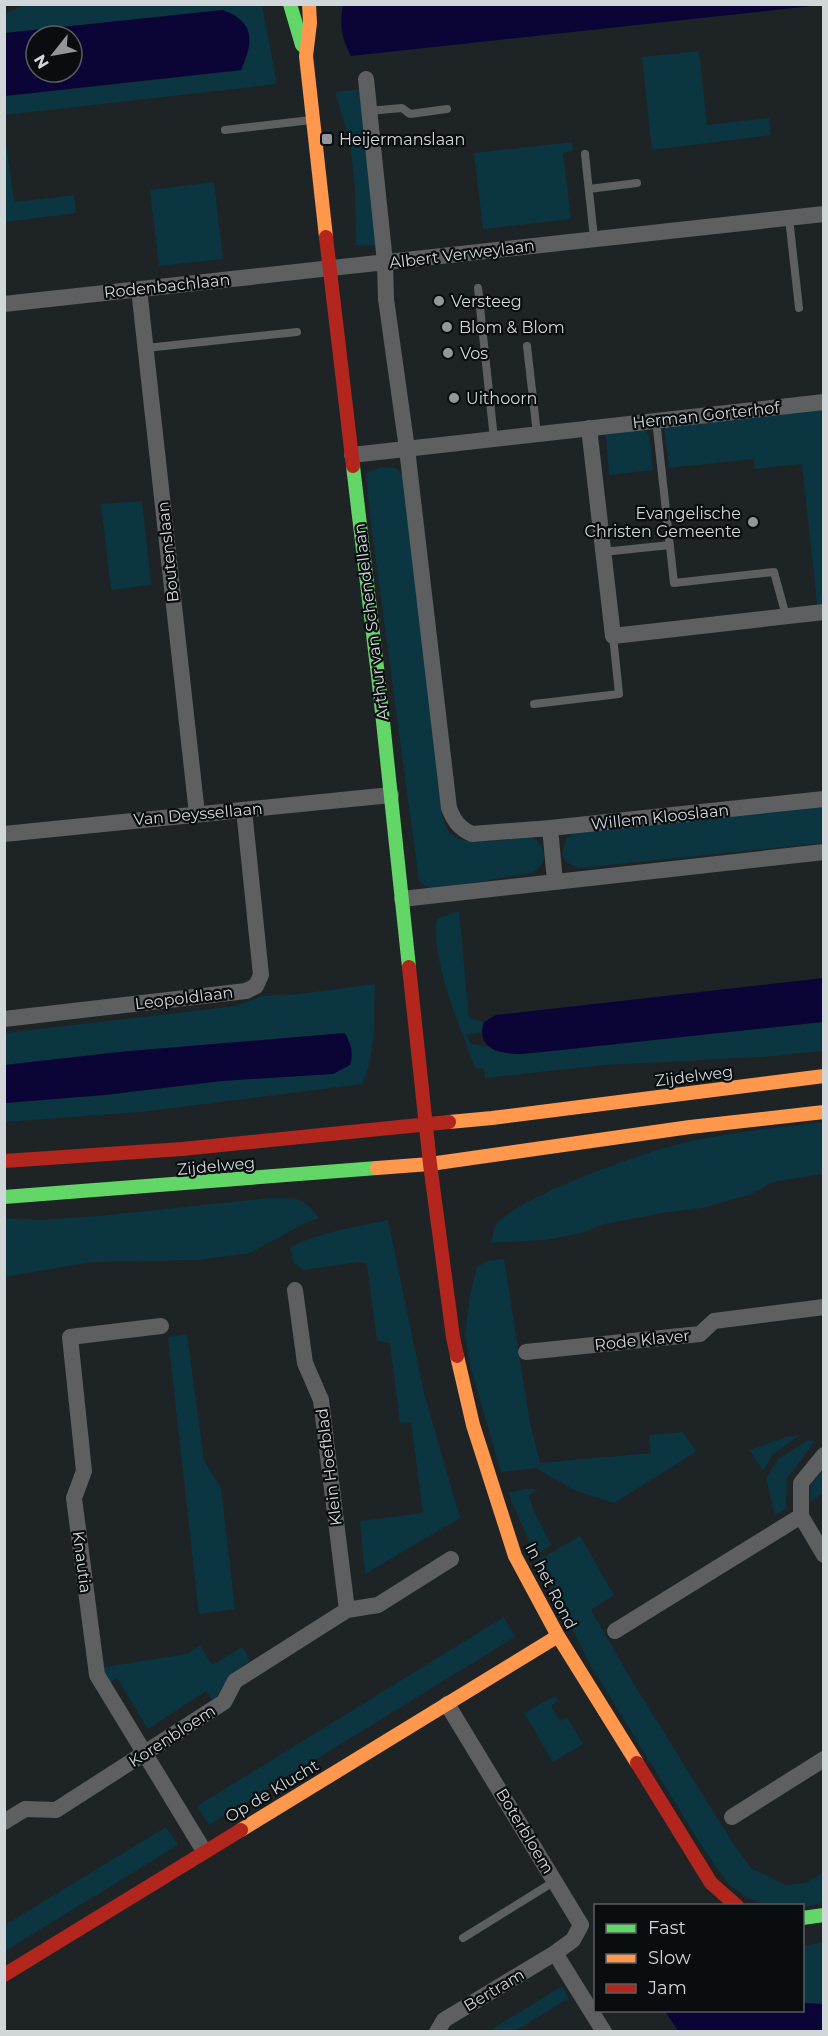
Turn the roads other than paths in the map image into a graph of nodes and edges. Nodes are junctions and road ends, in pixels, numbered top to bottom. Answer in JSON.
{"nodes":[{"id":1,"x":290,"y":4,"type":"edge"},
{"id":2,"x":309,"y":4,"type":"edge"},
{"id":3,"x":306,"y":56,"type":"junction"},
{"id":4,"x":366,"y":79,"type":"dead end"},
{"id":5,"x":447,"y":109,"type":"dead end"},
{"id":6,"x":369,"y":111,"type":"junction"},
{"id":7,"x":312,"y":120,"type":"junction"},
{"id":8,"x":225,"y":130,"type":"dead end"},
{"id":9,"x":585,"y":154,"type":"dead end"},
{"id":10,"x":637,"y":183,"type":"dead end"},
{"id":11,"x":589,"y":189,"type":"junction"},
{"id":12,"x":824,"y":214,"type":"edge"},
{"id":13,"x":789,"y":218,"type":"junction"},
{"id":14,"x":594,"y":238,"type":"junction"},
{"id":15,"x":385,"y":262,"type":"junction"},
{"id":16,"x":329,"y":269,"type":"junction"},
{"id":17,"x":478,"y":288,"type":"dead end"},
{"id":18,"x":139,"y":289,"type":"junction"},
{"id":19,"x":4,"y":304,"type":"edge"},
{"id":20,"x":799,"y":308,"type":"dead end"},
{"id":21,"x":297,"y":332,"type":"dead end"},
{"id":22,"x":527,"y":346,"type":"dead end"},
{"id":23,"x":146,"y":348,"type":"junction"},
{"id":24,"x":824,"y":402,"type":"edge"},
{"id":25,"x":656,"y":420,"type":"junction"},
{"id":26,"x":589,"y":428,"type":"junction"},
{"id":27,"x":537,"y":434,"type":"junction"},
{"id":28,"x":494,"y":439,"type":"junction"},
{"id":29,"x":407,"y":448,"type":"junction"},
{"id":30,"x":352,"y":455,"type":"junction"},
{"id":31,"x":670,"y":545,"type":"junction"},
{"id":32,"x":603,"y":552,"type":"junction"},
{"id":33,"x":824,"y":612,"type":"edge"},
{"id":34,"x":786,"y":616,"type":"junction"},
{"id":35,"x":612,"y":636,"type":"junction"},
{"id":36,"x":534,"y":704,"type":"dead end"},
{"id":37,"x":391,"y":795,"type":"junction"},
{"id":38,"x":824,"y":799,"type":"edge"},
{"id":39,"x":244,"y":810,"type":"junction"},
{"id":40,"x":197,"y":814,"type":"junction"},
{"id":41,"x":550,"y":828,"type":"junction"},
{"id":42,"x":4,"y":834,"type":"edge"},
{"id":43,"x":824,"y":852,"type":"edge"},
{"id":44,"x":555,"y":880,"type":"junction"},
{"id":45,"x":402,"y":899,"type":"junction"},
{"id":46,"x":4,"y":1019,"type":"edge"},
{"id":47,"x":824,"y":1076,"type":"edge"},
{"id":48,"x":824,"y":1112,"type":"edge"},
{"id":49,"x":425,"y":1124,"type":"junction"},
{"id":50,"x":4,"y":1161,"type":"edge"},
{"id":51,"x":430,"y":1164,"type":"junction"},
{"id":52,"x":4,"y":1197,"type":"edge"},
{"id":53,"x":295,"y":1290,"type":"dead end"},
{"id":54,"x":824,"y":1307,"type":"edge"},
{"id":55,"x":160,"y":1326,"type":"dead end"},
{"id":56,"x":526,"y":1352,"type":"dead end"},
{"id":57,"x":824,"y":1455,"type":"edge"},
{"id":58,"x":801,"y":1516,"type":"junction"},
{"id":59,"x":824,"y":1555,"type":"edge"},
{"id":60,"x":451,"y":1559,"type":"dead end"},
{"id":61,"x":347,"y":1610,"type":"junction"},
{"id":62,"x":615,"y":1631,"type":"dead end"},
{"id":63,"x":558,"y":1636,"type":"junction"},
{"id":64,"x":447,"y":1704,"type":"junction"},
{"id":65,"x":145,"y":1754,"type":"junction"},
{"id":66,"x":824,"y":1759,"type":"edge"},
{"id":67,"x":732,"y":1817,"type":"dead end"},
{"id":68,"x":4,"y":1822,"type":"edge"},
{"id":69,"x":204,"y":1851,"type":"junction"},
{"id":70,"x":555,"y":1881,"type":"junction"},
{"id":71,"x":735,"y":1904,"type":"edge"},
{"id":72,"x":824,"y":1915,"type":"edge"},
{"id":73,"x":804,"y":1918,"type":"edge"},
{"id":74,"x":463,"y":1938,"type":"dead end"},
{"id":75,"x":555,"y":1953,"type":"junction"},
{"id":76,"x":4,"y":1975,"type":"edge"},
{"id":77,"x":437,"y":2031,"type":"edge"},
{"id":78,"x":604,"y":2031,"type":"edge"}],
"edges":[{"from":1,"to":3,"type":"street","name":"Arthur van Schendellaan"},
{"from":2,"to":3,"type":"street","name":"Arthur van Schendellaan"},
{"from":3,"to":7,"type":"street","name":"Arthur van Schendellaan"},
{"from":4,"to":6,"type":"street"},
{"from":5,"to":6,"type":"lane"},
{"from":6,"to":15,"type":"street"},
{"from":7,"to":8,"type":"lane"},
{"from":7,"to":16,"type":"street","name":"Arthur van Schendellaan"},
{"from":9,"to":11,"type":"lane"},
{"from":10,"to":11,"type":"lane"},
{"from":11,"to":14,"type":"lane"},
{"from":12,"to":13,"type":"street","name":"Albert Verweylaan"},
{"from":13,"to":14,"type":"street","name":"Albert Verweylaan"},
{"from":13,"to":20,"type":"lane"},
{"from":14,"to":15,"type":"street","name":"Albert Verweylaan"},
{"from":15,"to":16,"type":"street","name":"Albert Verweylaan"},
{"from":15,"to":29,"type":"street"},
{"from":16,"to":18,"type":"street","name":"Rodenbachlaan"},
{"from":16,"to":30,"type":"street","name":"Arthur van Schendellaan"},
{"from":17,"to":28,"type":"lane"},
{"from":18,"to":19,"type":"street","name":"Rodenbachlaan"},
{"from":18,"to":23,"type":"street","name":"Boutenslaan"},
{"from":21,"to":23,"type":"lane"},
{"from":22,"to":27,"type":"lane"},
{"from":23,"to":40,"type":"street","name":"Boutenslaan"},
{"from":24,"to":25,"type":"street","name":"Herman Gorterhof"},
{"from":25,"to":26,"type":"street","name":"Herman Gorterhof"},
{"from":25,"to":31,"type":"lane"},
{"from":26,"to":27,"type":"street","name":"Herman Gorterhof"},
{"from":26,"to":32,"type":"street"},
{"from":27,"to":28,"type":"street","name":"Herman Gorterhof"},
{"from":28,"to":29,"type":"street","name":"Herman Gorterhof"},
{"from":29,"to":30,"type":"street","name":"Herman Gorterhof"},
{"from":29,"to":41,"type":"street"},
{"from":30,"to":37,"type":"street","name":"Arthur van Schendellaan"},
{"from":31,"to":32,"type":"lane"},
{"from":31,"to":34,"type":"lane"},
{"from":32,"to":35,"type":"street"},
{"from":33,"to":34,"type":"street"},
{"from":34,"to":35,"type":"street"},
{"from":35,"to":36,"type":"lane"},
{"from":37,"to":39,"type":"street","name":"Van Deyssellaan"},
{"from":37,"to":45,"type":"street","name":"Arthur van Schendellaan"},
{"from":38,"to":41,"type":"street","name":"Willem Klooslaan"},
{"from":39,"to":40,"type":"street","name":"Van Deyssellaan"},
{"from":39,"to":46,"type":"street","name":"Leopoldlaan"},
{"from":40,"to":42,"type":"street","name":"Van Deyssellaan"},
{"from":41,"to":44,"type":"street"},
{"from":43,"to":44,"type":"street"},
{"from":44,"to":45,"type":"street"},
{"from":45,"to":49,"type":"street","name":"Arthur van Schendellaan"},
{"from":47,"to":49,"type":"street","name":"Zijdelweg"},
{"from":48,"to":51,"type":"street","name":"Zijdelweg"},
{"from":49,"to":50,"type":"street","name":"Zijdelweg"},
{"from":49,"to":51,"type":"street"},
{"from":51,"to":52,"type":"street","name":"Zijdelweg"},
{"from":51,"to":63,"type":"street","name":"In het Rond"},
{"from":53,"to":61,"type":"street","name":"Klein Hoefblad"},
{"from":54,"to":56,"type":"street","name":"Rode Klaver"},
{"from":55,"to":65,"type":"street","name":"Knautia"},
{"from":57,"to":58,"type":"street"},
{"from":58,"to":59,"type":"street"},
{"from":58,"to":62,"type":"street"},
{"from":60,"to":61,"type":"street","name":"Korenbloem"},
{"from":61,"to":65,"type":"street","name":"Korenbloem"},
{"from":63,"to":64,"type":"street","name":"Op de Klucht"},
{"from":63,"to":71,"type":"street","name":"In het Rond"},
{"from":64,"to":69,"type":"street","name":"Op de Klucht"},
{"from":64,"to":70,"type":"street","name":"Boterbloem"},
{"from":65,"to":68,"type":"street","name":"Korenbloem"},
{"from":65,"to":69,"type":"street","name":"Knautia"},
{"from":66,"to":67,"type":"street"},
{"from":69,"to":76,"type":"street","name":"Op de Klucht"},
{"from":70,"to":74,"type":"lane"},
{"from":70,"to":75,"type":"street","name":"Boterbloem"},
{"from":72,"to":73,"type":"street"},
{"from":75,"to":77,"type":"street","name":"Bertram"},
{"from":75,"to":78,"type":"street"}]}
